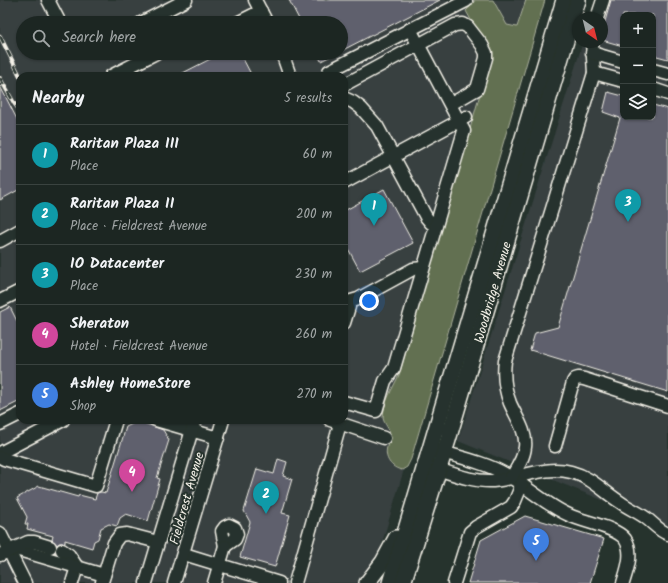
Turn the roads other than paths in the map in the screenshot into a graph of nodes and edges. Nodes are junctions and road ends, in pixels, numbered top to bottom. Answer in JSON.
{"nodes":[{"id":1,"x":48,"y":0,"type":"edge"},
{"id":2,"x":186,"y":0,"type":"edge"},
{"id":3,"x":466,"y":0,"type":"edge"},
{"id":4,"x":564,"y":0,"type":"edge"},
{"id":5,"x":578,"y":0,"type":"edge"},
{"id":6,"x":603,"y":0,"type":"edge"},
{"id":7,"x":258,"y":5,"type":"edge"},
{"id":8,"x":599,"y":12,"type":"edge"},
{"id":9,"x":56,"y":16,"type":"edge"},
{"id":10,"x":155,"y":16,"type":"edge"},
{"id":11,"x":245,"y":16,"type":"edge"},
{"id":12,"x":264,"y":16,"type":"edge"},
{"id":13,"x":410,"y":29,"type":"junction"},
{"id":14,"x":419,"y":45,"type":"junction"},
{"id":15,"x":592,"y":48,"type":"edge"},
{"id":16,"x":143,"y":60,"type":"edge"},
{"id":17,"x":284,"y":60,"type":"edge"},
{"id":18,"x":620,"y":61,"type":"edge"},
{"id":19,"x":335,"y":71,"type":"edge"},
{"id":20,"x":656,"y":71,"type":"edge"},
{"id":21,"x":120,"y":72,"type":"edge"},
{"id":22,"x":289,"y":72,"type":"edge"},
{"id":23,"x":594,"y":73,"type":"junction"},
{"id":24,"x":668,"y":74,"type":"edge"},
{"id":25,"x":620,"y":80,"type":"edge"},
{"id":26,"x":348,"y":83,"type":"edge"},
{"id":27,"x":656,"y":90,"type":"edge"},
{"id":28,"x":668,"y":94,"type":"edge"},
{"id":29,"x":348,"y":100,"type":"edge"},
{"id":30,"x":451,"y":104,"type":"junction"},
{"id":31,"x":463,"y":119,"type":"junction"},
{"id":32,"x":393,"y":156,"type":"junction"},
{"id":33,"x":348,"y":181,"type":"edge"},
{"id":34,"x":436,"y":225,"type":"junction"},
{"id":35,"x":16,"y":232,"type":"edge"},
{"id":36,"x":0,"y":241,"type":"edge"},
{"id":37,"x":423,"y":268,"type":"junction"},
{"id":38,"x":16,"y":294,"type":"edge"},
{"id":39,"x":0,"y":301,"type":"edge"},
{"id":40,"x":348,"y":302,"type":"edge"},
{"id":41,"x":348,"y":403,"type":"edge"},
{"id":42,"x":668,"y":406,"type":"edge"},
{"id":43,"x":16,"y":416,"type":"edge"},
{"id":44,"x":0,"y":424,"type":"edge"},
{"id":45,"x":55,"y":424,"type":"edge"},
{"id":46,"x":115,"y":424,"type":"edge"},
{"id":47,"x":222,"y":424,"type":"edge"},
{"id":48,"x":335,"y":424,"type":"edge"},
{"id":49,"x":341,"y":424,"type":"edge"},
{"id":50,"x":193,"y":425,"type":"edge"},
{"id":51,"x":218,"y":438,"type":"junction"},
{"id":52,"x":384,"y":438,"type":"dead end"},
{"id":53,"x":555,"y":446,"type":"dead end"},
{"id":54,"x":437,"y":451,"type":"junction"},
{"id":55,"x":0,"y":452,"type":"edge"},
{"id":56,"x":0,"y":457,"type":"edge"},
{"id":57,"x":432,"y":467,"type":"junction"},
{"id":58,"x":516,"y":481,"type":"junction"},
{"id":59,"x":420,"y":482,"type":"junction"},
{"id":60,"x":0,"y":533,"type":"edge"},
{"id":61,"x":668,"y":534,"type":"edge"},
{"id":62,"x":158,"y":542,"type":"junction"},
{"id":63,"x":225,"y":546,"type":"dead end"},
{"id":64,"x":50,"y":547,"type":"dead end"},
{"id":65,"x":62,"y":550,"type":"dead end"},
{"id":66,"x":4,"y":553,"type":"edge"},
{"id":67,"x":184,"y":554,"type":"junction"},
{"id":68,"x":219,"y":565,"type":"junction"},
{"id":69,"x":77,"y":567,"type":"junction"},
{"id":70,"x":103,"y":579,"type":"edge"},
{"id":71,"x":26,"y":583,"type":"edge"},
{"id":72,"x":72,"y":583,"type":"edge"},
{"id":73,"x":146,"y":583,"type":"edge"},
{"id":74,"x":174,"y":583,"type":"edge"},
{"id":75,"x":214,"y":583,"type":"edge"},
{"id":76,"x":279,"y":583,"type":"edge"},
{"id":77,"x":295,"y":583,"type":"edge"},
{"id":78,"x":367,"y":583,"type":"edge"},
{"id":79,"x":390,"y":583,"type":"edge"},
{"id":80,"x":403,"y":583,"type":"edge"},
{"id":81,"x":454,"y":583,"type":"edge"},
{"id":82,"x":623,"y":583,"type":"edge"}],
"edges":[{"from":1,"to":9,"type":"street"},
{"from":2,"to":10,"type":"street"},
{"from":3,"to":13,"type":"street"},
{"from":4,"to":54,"type":"main road","name":"Woodbridge Avenue"},
{"from":5,"to":54,"type":"main road","name":"Woodbridge Avenue"},
{"from":6,"to":8,"type":"street"},
{"from":7,"to":11,"type":"street"},
{"from":7,"to":12,"type":"street"},
{"from":13,"to":14,"type":"street"},
{"from":13,"to":19,"type":"street"},
{"from":14,"to":26,"type":"street"},
{"from":14,"to":30,"type":"street"},
{"from":14,"to":30,"type":"street"},
{"from":15,"to":18,"type":"street"},
{"from":15,"to":23,"type":"street"},
{"from":16,"to":21,"type":"street"},
{"from":17,"to":22,"type":"street"},
{"from":20,"to":24,"type":"street"},
{"from":23,"to":25,"type":"street"},
{"from":23,"to":58,"type":"street"},
{"from":27,"to":28,"type":"street"},
{"from":29,"to":32,"type":"street"},
{"from":30,"to":31,"type":"street"},
{"from":31,"to":32,"type":"street"},
{"from":31,"to":34,"type":"street"},
{"from":32,"to":33,"type":"street"},
{"from":32,"to":34,"type":"street"},
{"from":34,"to":37,"type":"street"},
{"from":35,"to":36,"type":"street"},
{"from":37,"to":40,"type":"street"},
{"from":37,"to":41,"type":"street"},
{"from":38,"to":39,"type":"street"},
{"from":42,"to":53,"type":"street"},
{"from":43,"to":44,"type":"street"},
{"from":45,"to":55,"type":"street"},
{"from":46,"to":56,"type":"street"},
{"from":47,"to":51,"type":"street","name":"Fieldcrest Avenue"},
{"from":48,"to":77,"type":"street"},
{"from":49,"to":52,"type":"street"},
{"from":50,"to":51,"type":"street"},
{"from":50,"to":62,"type":"street"},
{"from":51,"to":67,"type":"street","name":"Fieldcrest Avenue"},
{"from":54,"to":57,"type":"main road","name":"Woodbridge Avenue"},
{"from":54,"to":58,"type":"street"},
{"from":57,"to":58,"type":"street"},
{"from":57,"to":59,"type":"main road","name":"Woodbridge Avenue"},
{"from":57,"to":80,"type":"main road","name":"Woodbridge Avenue"},
{"from":58,"to":61,"type":"street"},
{"from":58,"to":81,"type":"street"},
{"from":58,"to":82,"type":"street"},
{"from":59,"to":78,"type":"main road"},
{"from":59,"to":79,"type":"main road","name":"Woodbridge Avenue"},
{"from":60,"to":66,"type":"street"},
{"from":62,"to":70,"type":"street"},
{"from":62,"to":73,"type":"street"},
{"from":63,"to":68,"type":"street"},
{"from":64,"to":66,"type":"street"},
{"from":65,"to":69,"type":"street"},
{"from":66,"to":69,"type":"street"},
{"from":66,"to":71,"type":"street"},
{"from":67,"to":68,"type":"street"},
{"from":67,"to":74,"type":"street","name":"Fieldcrest Avenue"},
{"from":68,"to":75,"type":"street"},
{"from":68,"to":76,"type":"street"},
{"from":69,"to":70,"type":"street"},
{"from":69,"to":72,"type":"street"}]}
